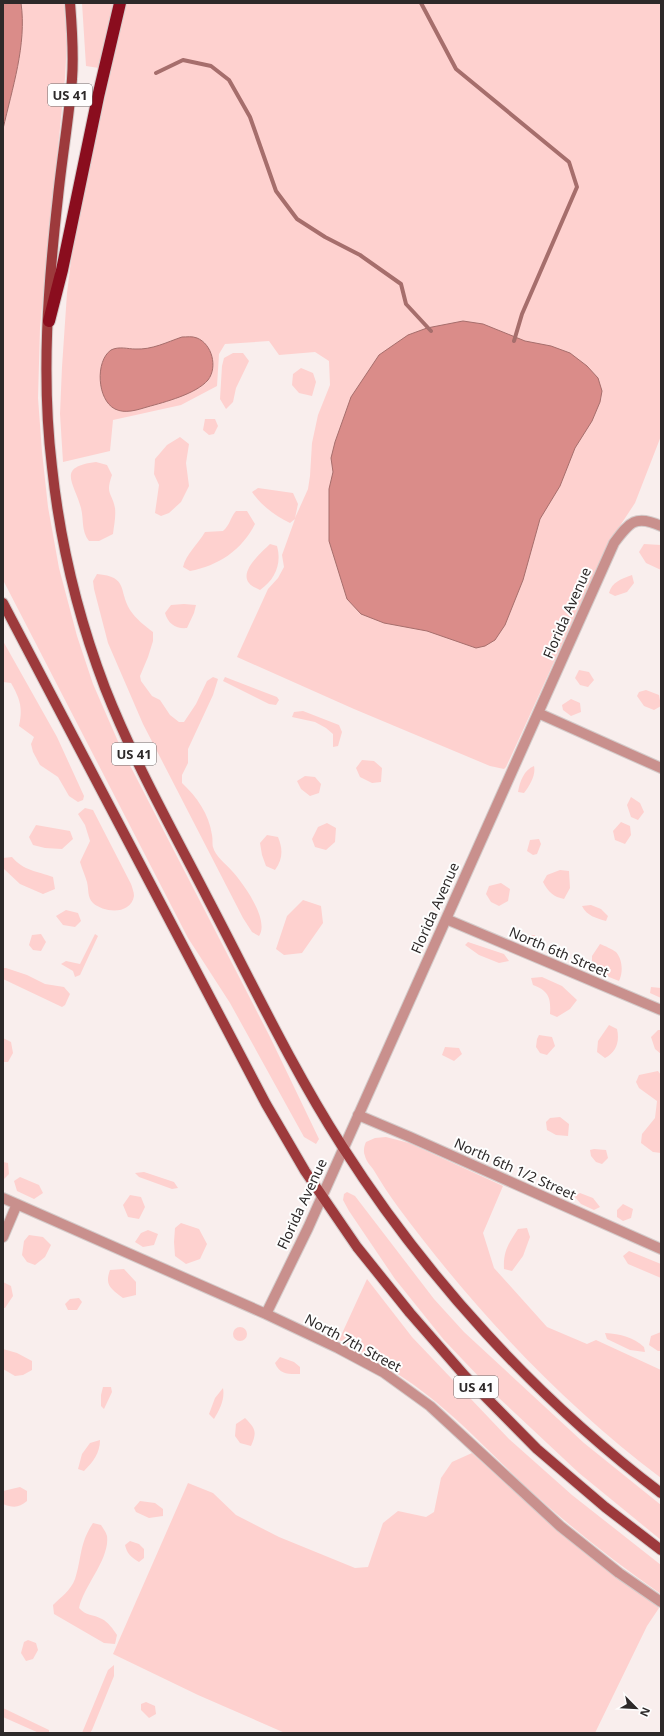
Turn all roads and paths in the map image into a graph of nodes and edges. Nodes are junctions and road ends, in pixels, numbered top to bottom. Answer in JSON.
{"nodes":[{"id":1,"x":70,"y":3,"type":"edge"},
{"id":2,"x":120,"y":3,"type":"edge"},
{"id":3,"x":49,"y":321,"type":"junction"},
{"id":4,"x":661,"y":526,"type":"edge"},
{"id":5,"x":3,"y":603,"type":"edge"},
{"id":6,"x":538,"y":714,"type":"junction"},
{"id":7,"x":661,"y":768,"type":"edge"},
{"id":8,"x":446,"y":919,"type":"junction"},
{"id":9,"x":661,"y":1010,"type":"edge"},
{"id":10,"x":358,"y":1115,"type":"junction"},
{"id":11,"x":343,"y":1148,"type":"junction"},
{"id":12,"x":322,"y":1195,"type":"junction"},
{"id":13,"x":3,"y":1198,"type":"edge"},
{"id":14,"x":17,"y":1204,"type":"junction"},
{"id":15,"x":3,"y":1237,"type":"edge"},
{"id":16,"x":661,"y":1249,"type":"edge"},
{"id":17,"x":266,"y":1314,"type":"junction"},
{"id":18,"x":661,"y":1493,"type":"edge"},
{"id":19,"x":661,"y":1550,"type":"edge"},
{"id":20,"x":661,"y":1602,"type":"edge"}],
"edges":[{"from":1,"to":3,"type":"main road","number":"US 41"},
{"from":2,"to":3,"type":"highway"},
{"from":3,"to":11,"type":"main road","number":"US 41"},
{"from":4,"to":6,"type":"street","name":"Florida Avenue"},
{"from":5,"to":12,"type":"main road","number":"US 41"},
{"from":6,"to":7,"type":"street"},
{"from":6,"to":8,"type":"street","name":"Florida Avenue"},
{"from":8,"to":9,"type":"street","name":"North 6th Street"},
{"from":8,"to":10,"type":"street","name":"Florida Avenue"},
{"from":10,"to":11,"type":"street","name":"Florida Avenue"},
{"from":10,"to":16,"type":"street","name":"North 6th 1/2 Street"},
{"from":11,"to":12,"type":"street","name":"Florida Avenue"},
{"from":11,"to":18,"type":"main road","number":"US 41"},
{"from":12,"to":17,"type":"street","name":"Florida Avenue"},
{"from":12,"to":19,"type":"main road","number":"US 41"},
{"from":13,"to":14,"type":"street","name":"North 7th Street"},
{"from":14,"to":15,"type":"street"},
{"from":14,"to":17,"type":"street","name":"North 7th Street"},
{"from":17,"to":20,"type":"street","name":"North 7th Street"}]}
